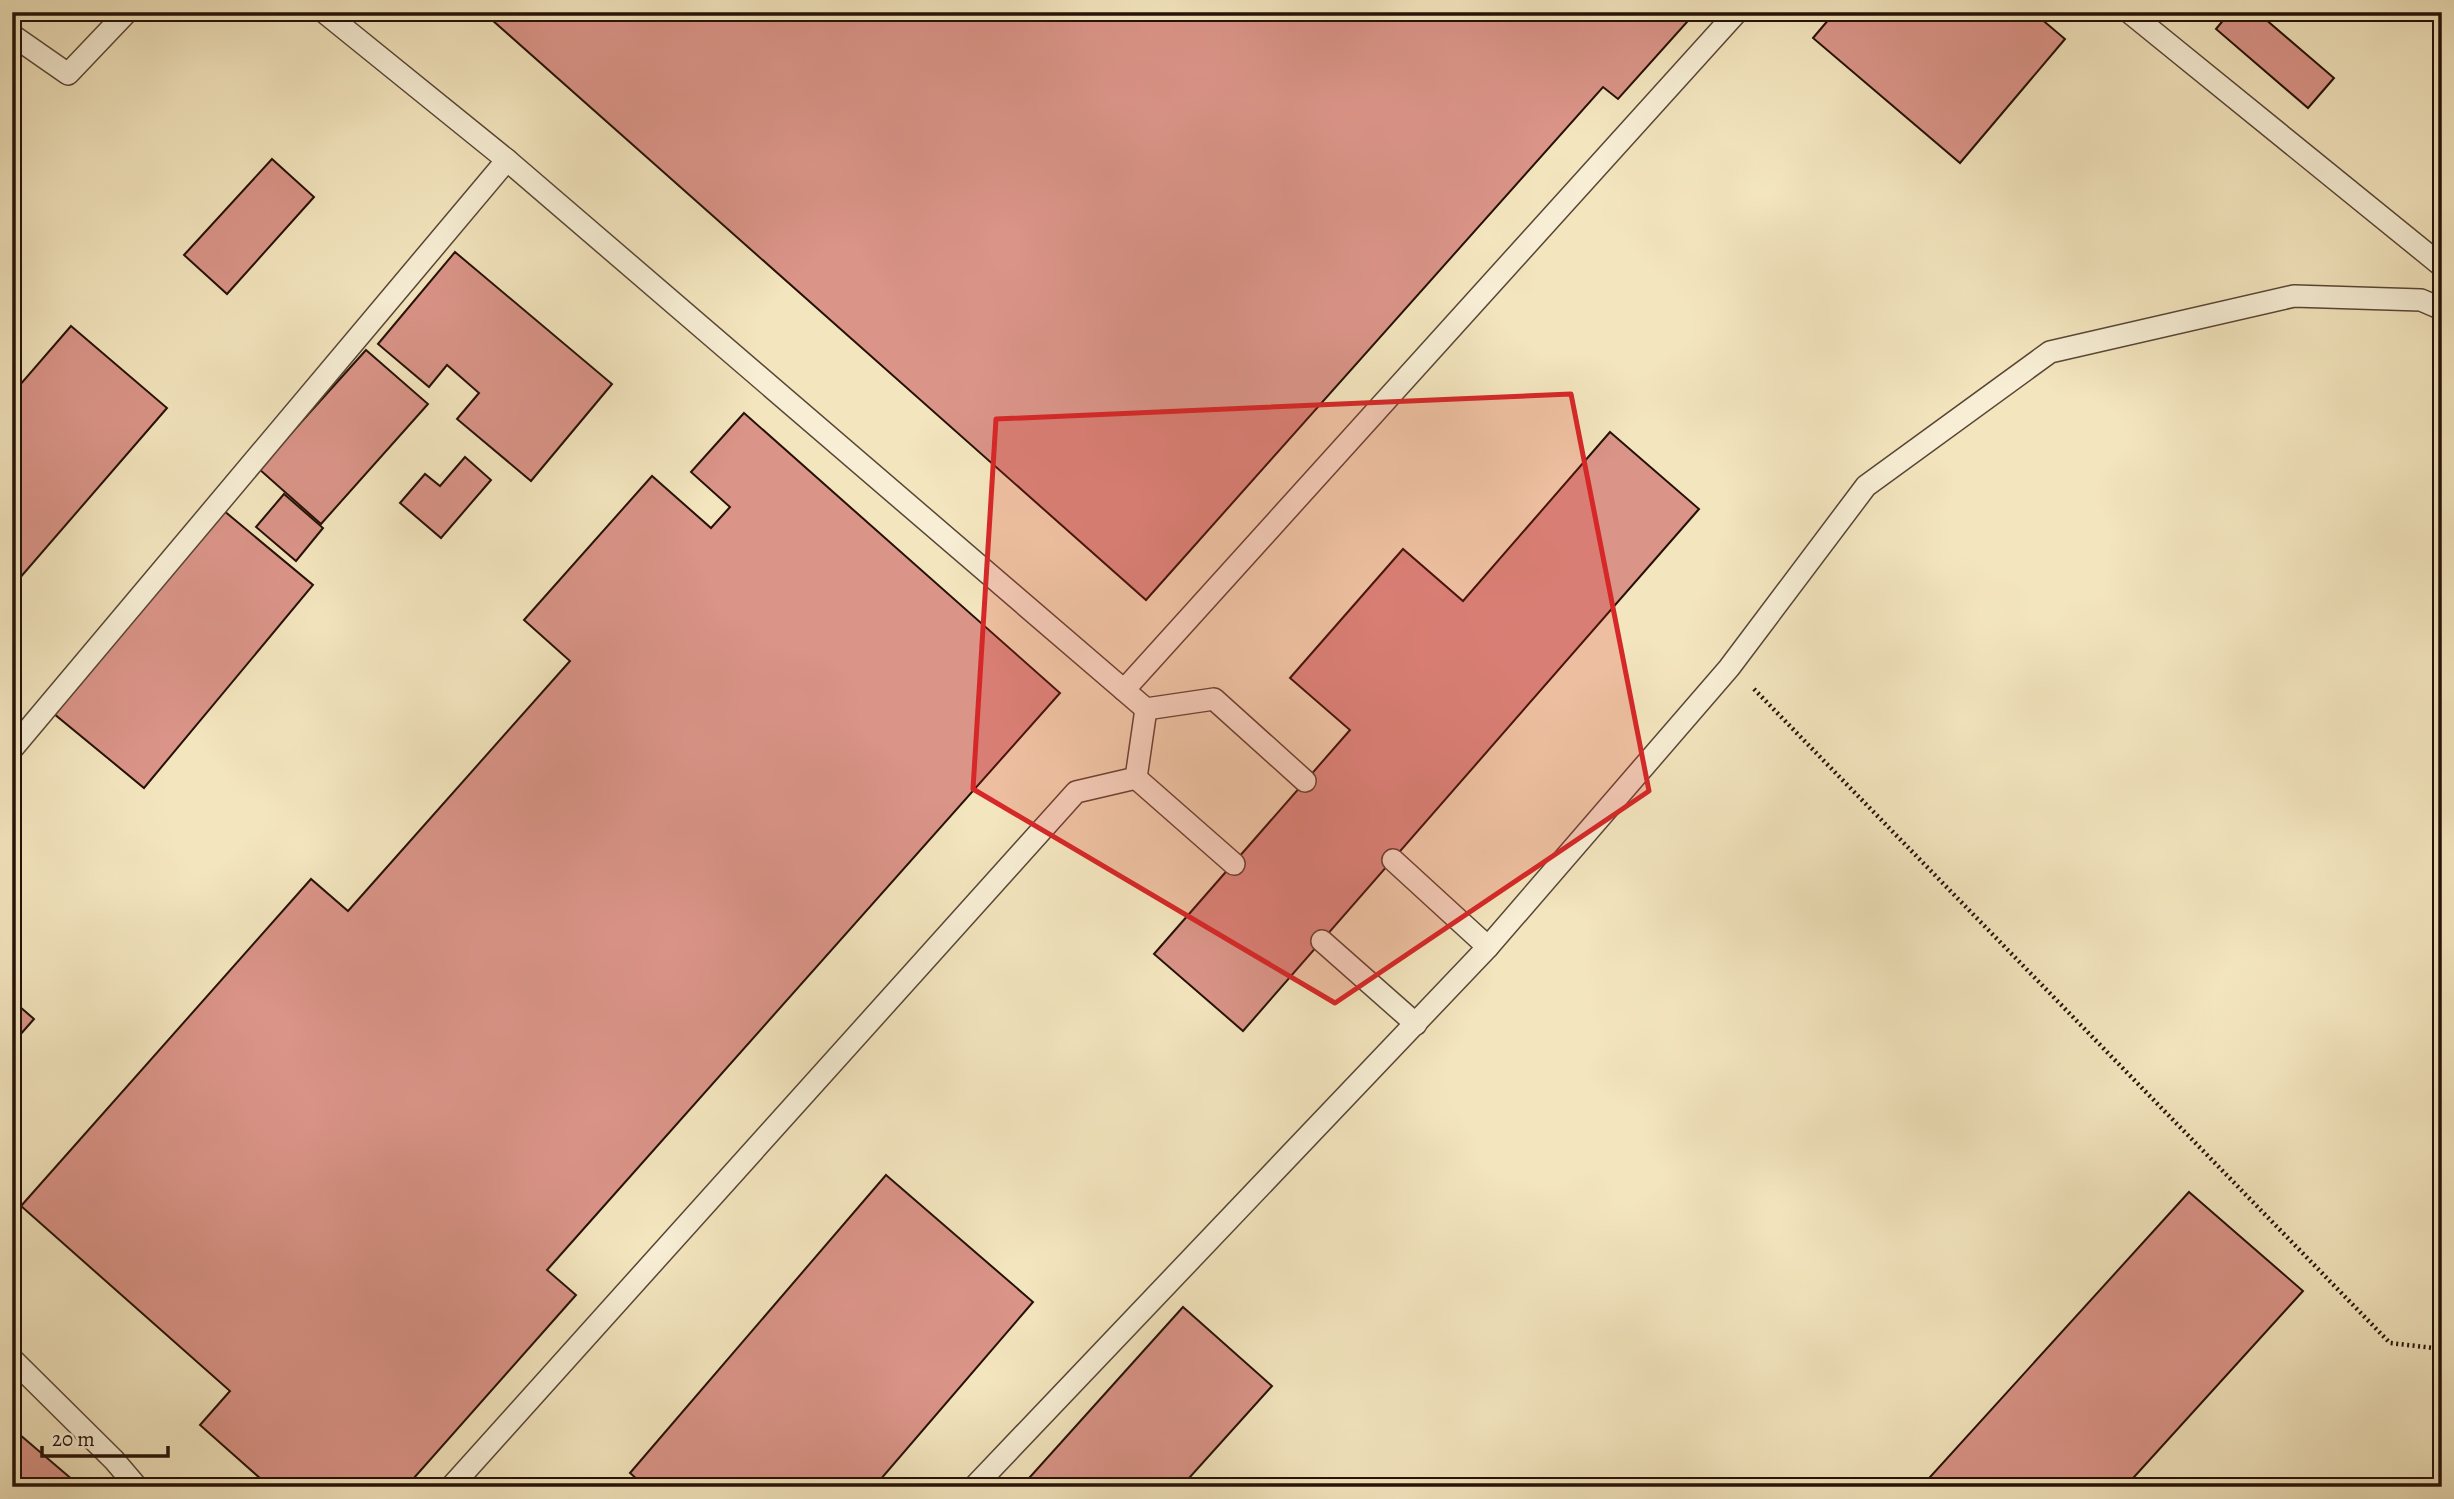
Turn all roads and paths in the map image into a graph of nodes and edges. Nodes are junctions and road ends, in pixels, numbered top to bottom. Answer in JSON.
{"nodes":[{"id":1,"x":127,"y":12,"type":"edge"},
{"id":2,"x":324,"y":12,"type":"edge"},
{"id":3,"x":1737,"y":12,"type":"edge"},
{"id":4,"x":2129,"y":12,"type":"edge"},
{"id":5,"x":12,"y":36,"type":"edge"},
{"id":6,"x":507,"y":160,"type":"junction"},
{"id":7,"x":2442,"y":265,"type":"edge"},
{"id":8,"x":2442,"y":309,"type":"edge"},
{"id":9,"x":1729,"y":668,"type":"junction"},
{"id":10,"x":1124,"y":690,"type":"junction"},
{"id":11,"x":1146,"y":709,"type":"junction"},
{"id":12,"x":12,"y":749,"type":"edge"},
{"id":13,"x":1136,"y":778,"type":"junction"},
{"id":14,"x":1305,"y":781,"type":"dead end"},
{"id":15,"x":1392,"y":860,"type":"dead end"},
{"id":16,"x":1234,"y":864,"type":"dead end"},
{"id":17,"x":1322,"y":941,"type":"dead end"},
{"id":18,"x":1488,"y":947,"type":"junction"},
{"id":19,"x":1416,"y":1024,"type":"junction"},
{"id":20,"x":2442,"y":1349,"type":"edge"},
{"id":21,"x":12,"y":1359,"type":"edge"},
{"id":22,"x":137,"y":1487,"type":"edge"},
{"id":23,"x":451,"y":1487,"type":"edge"},
{"id":24,"x":974,"y":1487,"type":"edge"}],
"edges":[{"from":1,"to":5,"type":"lane"},
{"from":2,"to":6,"type":"lane"},
{"from":3,"to":10,"type":"lane"},
{"from":4,"to":7,"type":"lane"},
{"from":6,"to":10,"type":"lane"},
{"from":6,"to":12,"type":"lane"},
{"from":8,"to":9,"type":"lane"},
{"from":9,"to":18,"type":"lane"},
{"from":9,"to":20,"type":"path"},
{"from":10,"to":11,"type":"lane"},
{"from":11,"to":13,"type":"lane"},
{"from":11,"to":14,"type":"lane"},
{"from":13,"to":16,"type":"lane"},
{"from":13,"to":23,"type":"lane"},
{"from":15,"to":18,"type":"lane"},
{"from":17,"to":19,"type":"lane"},
{"from":18,"to":19,"type":"lane"},
{"from":19,"to":24,"type":"lane"},
{"from":21,"to":22,"type":"lane"}]}
